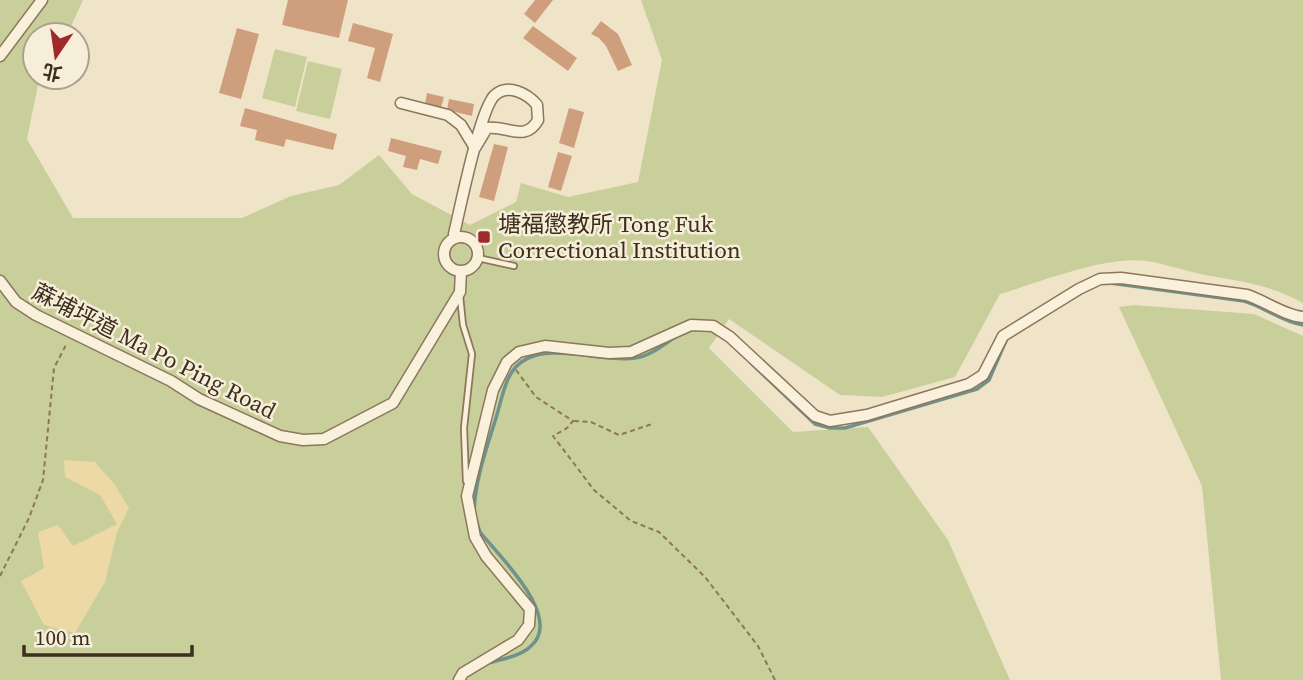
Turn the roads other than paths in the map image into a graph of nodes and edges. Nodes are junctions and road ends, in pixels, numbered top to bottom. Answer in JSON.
{"nodes":[{"id":1,"x":42,"y":0,"type":"edge"},
{"id":2,"x":0,"y":56,"type":"edge"},
{"id":3,"x":401,"y":103,"type":"dead end"},
{"id":4,"x":475,"y":148,"type":"junction"},
{"id":5,"x":456,"y":238,"type":"junction"},
{"id":6,"x":478,"y":257,"type":"junction"},
{"id":7,"x":514,"y":266,"type":"dead end"},
{"id":8,"x":461,"y":271,"type":"junction"},
{"id":9,"x":0,"y":281,"type":"edge"},
{"id":10,"x":460,"y":292,"type":"junction"},
{"id":11,"x":1303,"y":317,"type":"edge"},
{"id":12,"x":467,"y":496,"type":"junction"},
{"id":13,"x":459,"y":680,"type":"edge"}],
"edges":[{"from":1,"to":2,"type":"street"},
{"from":3,"to":4,"type":"street"},
{"from":4,"to":4,"type":"street"},
{"from":4,"to":5,"type":"street"},
{"from":5,"to":6,"type":"street"},
{"from":5,"to":8,"type":"street"},
{"from":6,"to":7,"type":"lane"},
{"from":6,"to":8,"type":"street"},
{"from":8,"to":10,"type":"street","name":"蔴埔坪道 Ma Po Ping Road"},
{"from":9,"to":10,"type":"street","name":"蔴埔坪道 Ma Po Ping Road"},
{"from":10,"to":12,"type":"lane"},
{"from":11,"to":12,"type":"street"},
{"from":12,"to":13,"type":"street"}]}
